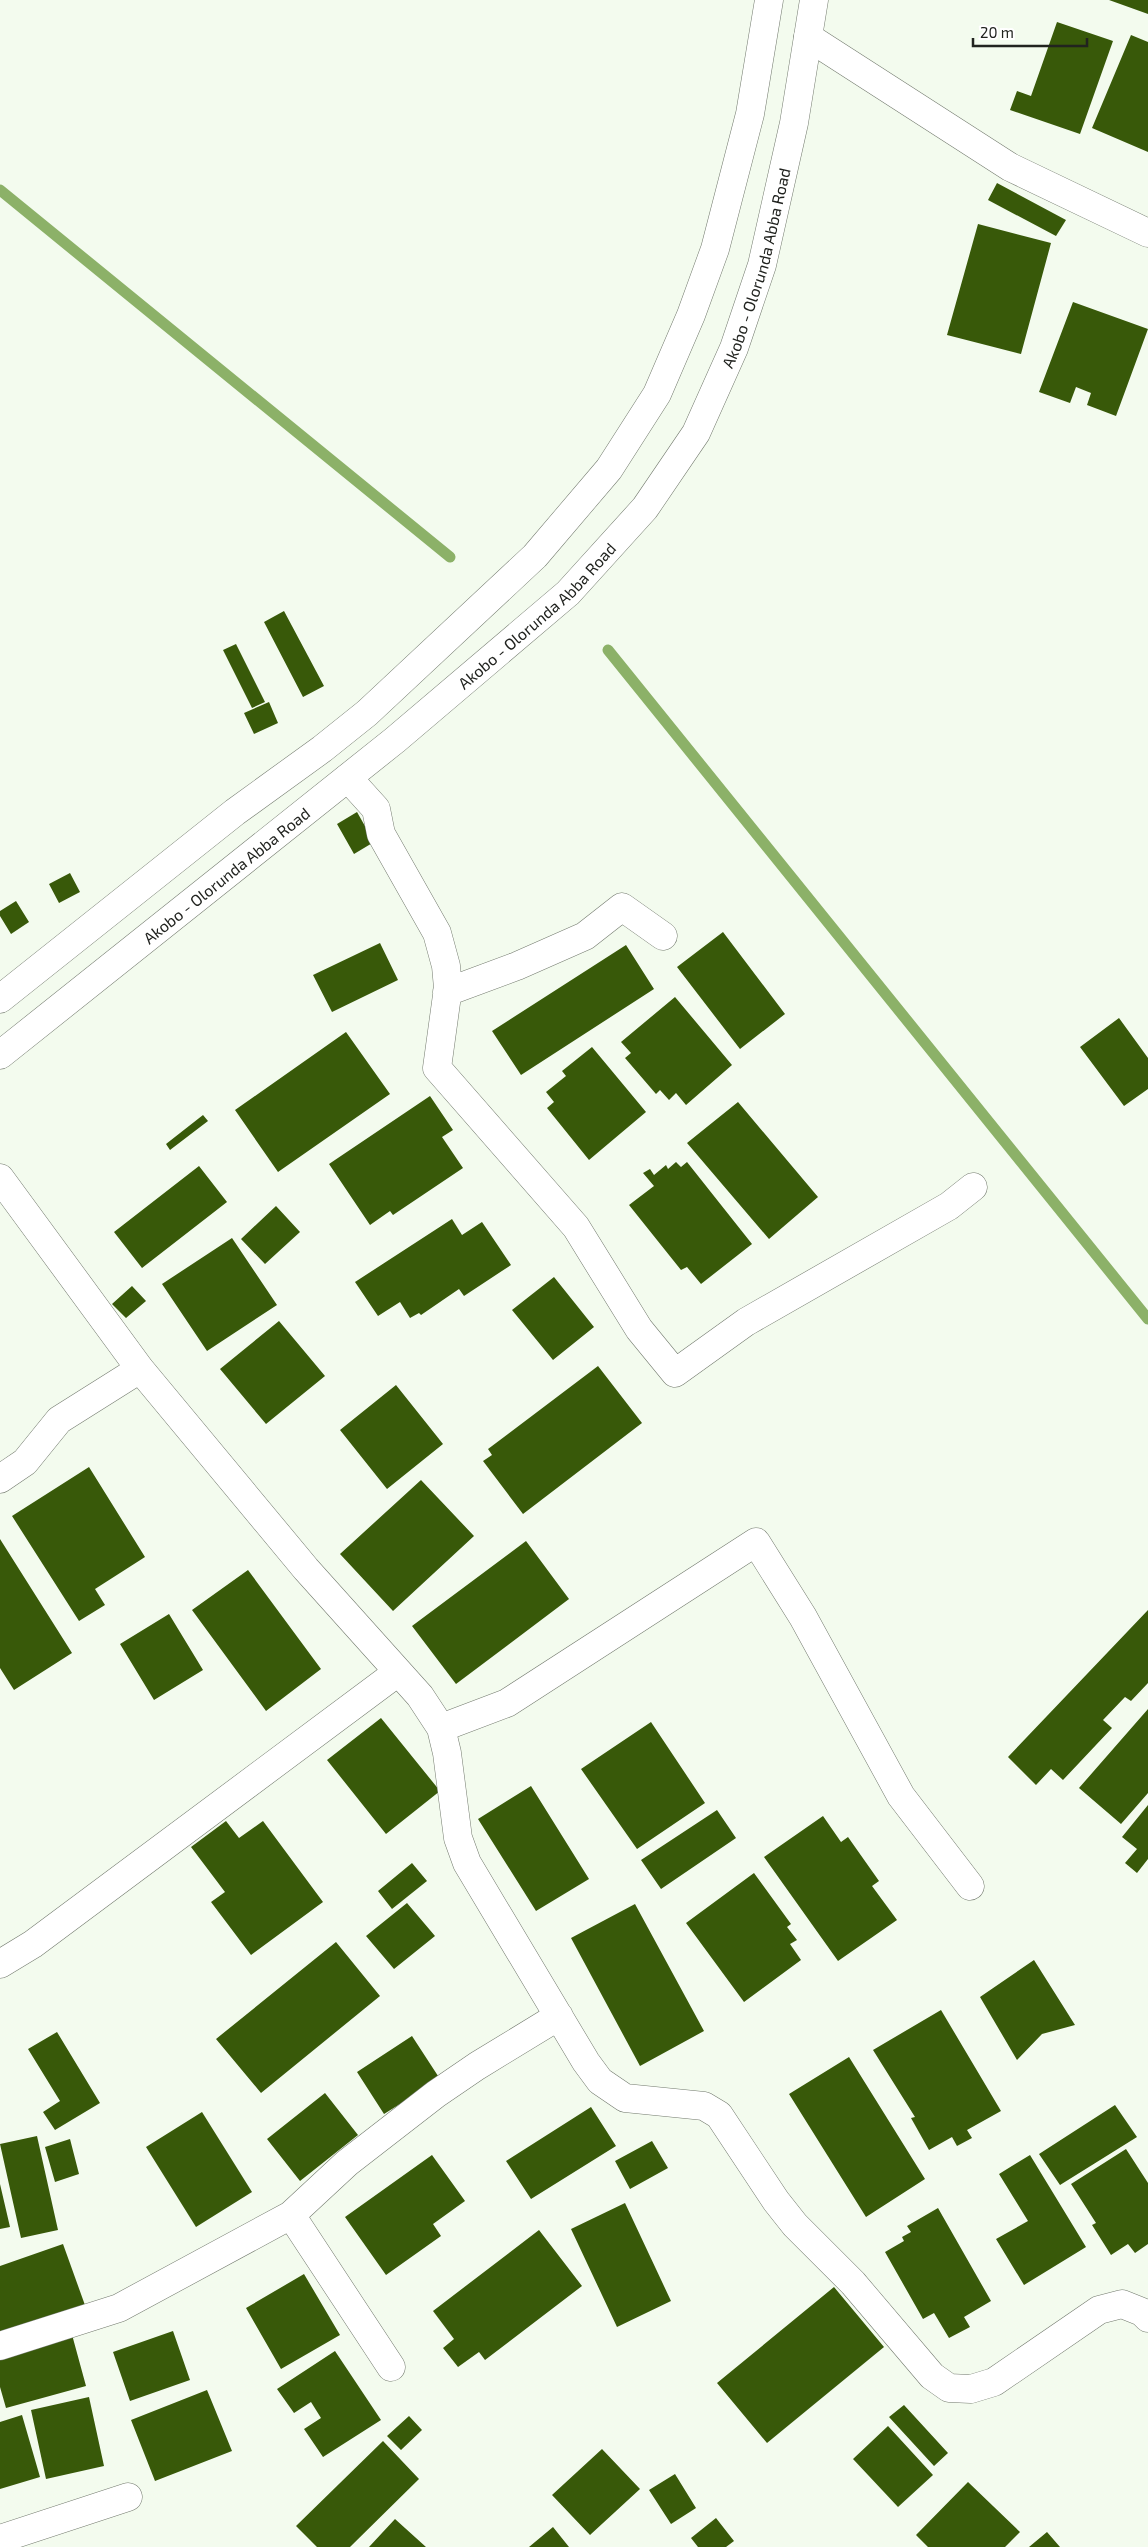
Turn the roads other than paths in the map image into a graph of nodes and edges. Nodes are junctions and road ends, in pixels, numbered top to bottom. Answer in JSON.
{"nodes":[{"id":1,"x":768,"y":0,"type":"edge"},
{"id":2,"x":814,"y":0,"type":"edge"},
{"id":3,"x":808,"y":37,"type":"junction"},
{"id":4,"x":1148,"y":233,"type":"edge"},
{"id":5,"x":348,"y":778,"type":"junction"},
{"id":6,"x":210,"y":833,"type":"junction"},
{"id":7,"x":236,"y":866,"type":"junction"},
{"id":8,"x":663,"y":936,"type":"dead end"},
{"id":9,"x":447,"y":992,"type":"junction"},
{"id":10,"x":0,"y":999,"type":"edge"},
{"id":11,"x":0,"y":1055,"type":"edge"},
{"id":12,"x":0,"y":1178,"type":"edge"},
{"id":13,"x":973,"y":1187,"type":"dead end"},
{"id":14,"x":140,"y":1369,"type":"junction"},
{"id":15,"x":0,"y":1479,"type":"edge"},
{"id":16,"x":398,"y":1672,"type":"junction"},
{"id":17,"x":441,"y":1728,"type":"junction"},
{"id":18,"x":970,"y":1886,"type":"dead end"},
{"id":19,"x":0,"y":1964,"type":"edge"},
{"id":20,"x":559,"y":2016,"type":"junction"},
{"id":21,"x":291,"y":2215,"type":"junction"},
{"id":22,"x":1148,"y":2318,"type":"edge"},
{"id":23,"x":0,"y":2346,"type":"edge"},
{"id":24,"x":391,"y":2367,"type":"dead end"},
{"id":25,"x":128,"y":2497,"type":"dead end"},
{"id":26,"x":0,"y":2539,"type":"edge"}],
"edges":[{"from":1,"to":6,"type":"street"},
{"from":2,"to":3,"type":"street","name":"Akobo - Olorunda Abba Road"},
{"from":3,"to":4,"type":"street"},
{"from":3,"to":5,"type":"street","name":"Akobo - Olorunda Abba Road"},
{"from":5,"to":7,"type":"street","name":"Akobo - Olorunda Abba Road"},
{"from":5,"to":9,"type":"street"},
{"from":6,"to":7,"type":"street"},
{"from":6,"to":10,"type":"street"},
{"from":7,"to":11,"type":"street","name":"Akobo - Olorunda Abba Road"},
{"from":8,"to":9,"type":"street"},
{"from":9,"to":13,"type":"street"},
{"from":12,"to":14,"type":"street"},
{"from":14,"to":15,"type":"street"},
{"from":14,"to":16,"type":"street"},
{"from":16,"to":17,"type":"street"},
{"from":16,"to":19,"type":"street"},
{"from":17,"to":18,"type":"street"},
{"from":17,"to":20,"type":"street"},
{"from":20,"to":21,"type":"street"},
{"from":20,"to":22,"type":"street"},
{"from":21,"to":23,"type":"street"},
{"from":21,"to":24,"type":"street"},
{"from":25,"to":26,"type":"street"}]}
